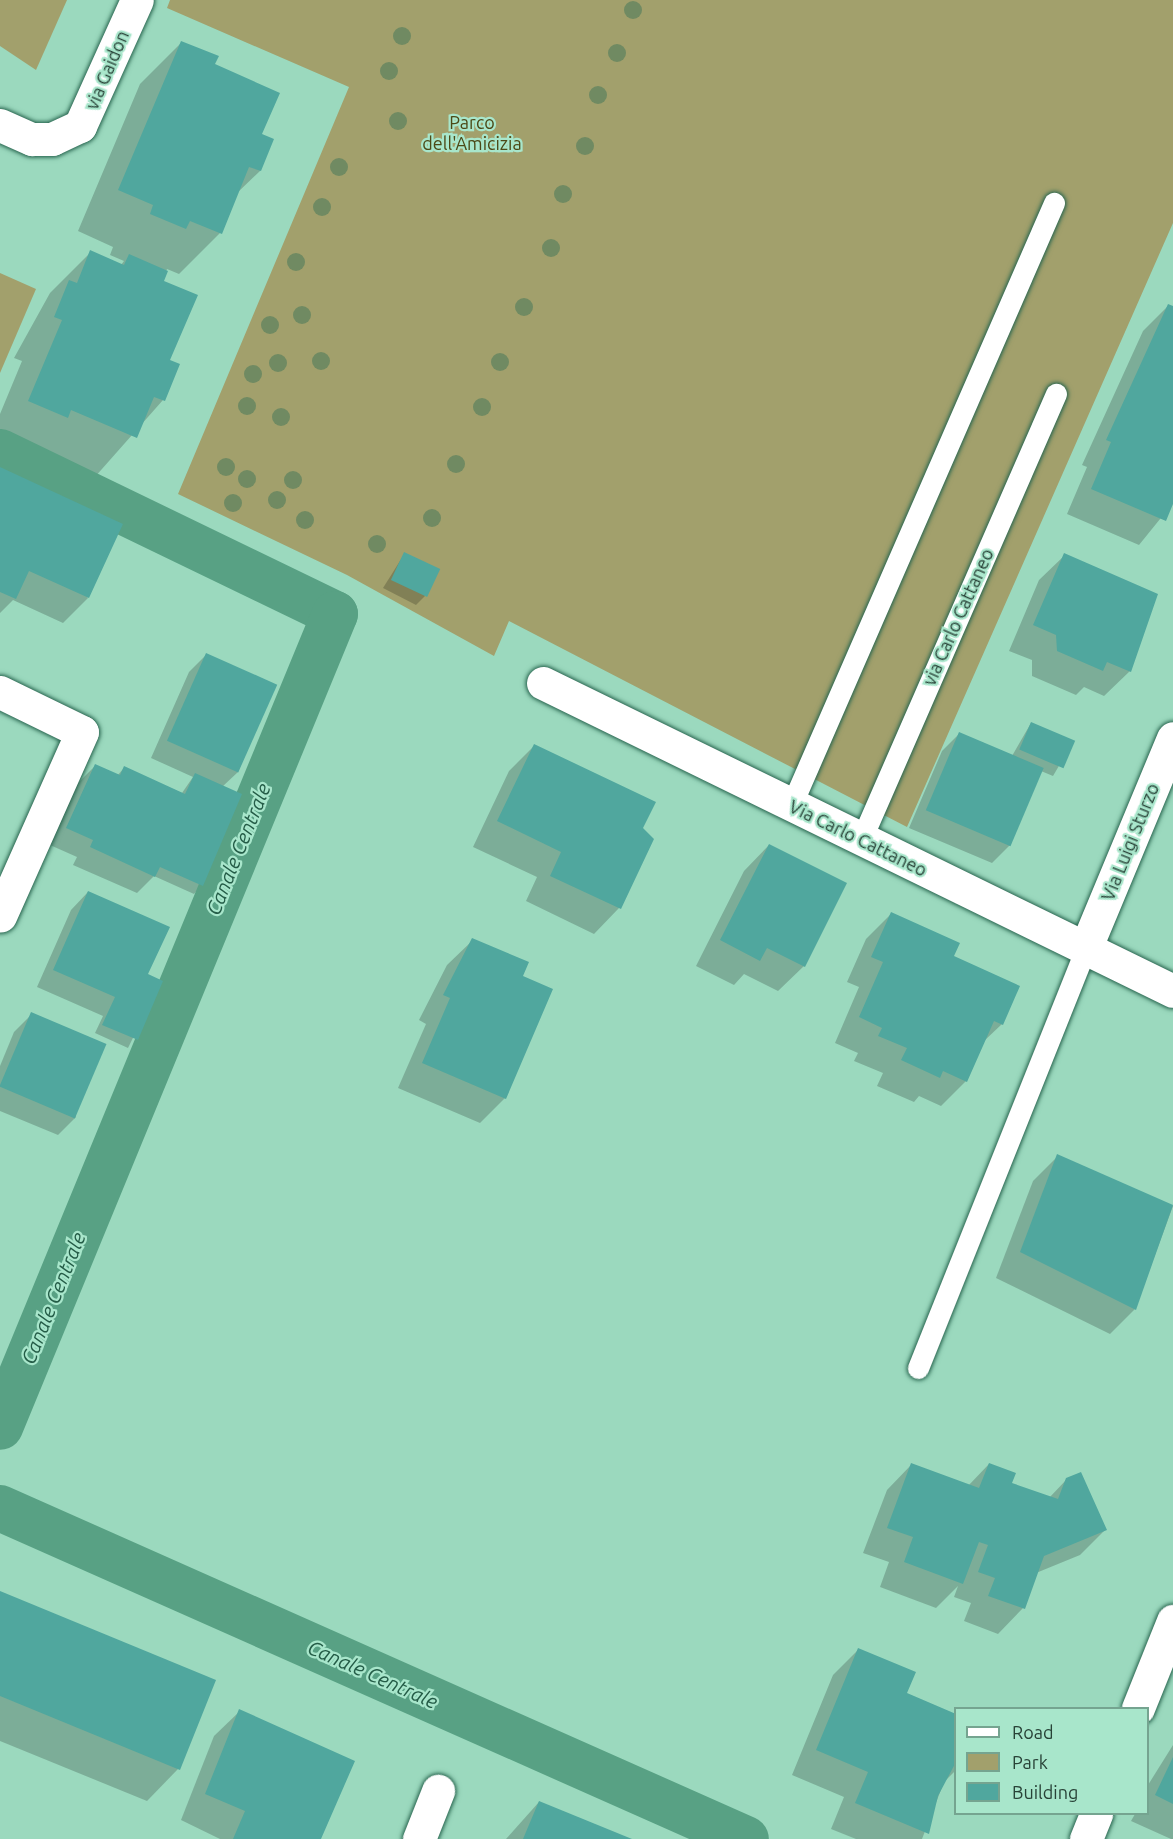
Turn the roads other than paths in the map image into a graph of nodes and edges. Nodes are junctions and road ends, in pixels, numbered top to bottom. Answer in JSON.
{"nodes":[{"id":1,"x":137,"y":0,"type":"edge"},
{"id":2,"x":0,"y":125,"type":"edge"},
{"id":3,"x":1054,"y":203,"type":"dead end"},
{"id":4,"x":1056,"y":394,"type":"dead end"},
{"id":5,"x":543,"y":683,"type":"dead end"},
{"id":6,"x":0,"y":692,"type":"edge"},
{"id":7,"x":1173,"y":738,"type":"edge"},
{"id":8,"x":791,"y":806,"type":"junction"},
{"id":9,"x":861,"y":840,"type":"junction"},
{"id":10,"x":0,"y":916,"type":"edge"},
{"id":11,"x":1086,"y":947,"type":"junction"},
{"id":12,"x":1173,"y":991,"type":"edge"},
{"id":13,"x":918,"y":1368,"type":"dead end"},
{"id":14,"x":1173,"y":1621,"type":"edge"},
{"id":15,"x":1138,"y":1707,"type":"edge"},
{"id":16,"x":438,"y":1791,"type":"dead end"},
{"id":17,"x":1096,"y":1815,"type":"edge"},
{"id":18,"x":419,"y":1839,"type":"edge"},
{"id":19,"x":1086,"y":1839,"type":"edge"}],
"edges":[{"from":1,"to":2,"type":"street","name":"via Gaidon"},
{"from":3,"to":8,"type":"lane"},
{"from":4,"to":9,"type":"lane","name":"via Carlo Cattaneo"},
{"from":5,"to":8,"type":"street","name":"Via Carlo Cattaneo"},
{"from":6,"to":10,"type":"street"},
{"from":7,"to":11,"type":"street","name":"Via Luigi Sturzo"},
{"from":8,"to":9,"type":"street","name":"Via Carlo Cattaneo"},
{"from":9,"to":11,"type":"street","name":"Via Carlo Cattaneo"},
{"from":11,"to":12,"type":"street","name":"Via Carlo Cattaneo"},
{"from":11,"to":13,"type":"lane"},
{"from":14,"to":15,"type":"street"},
{"from":16,"to":18,"type":"street"},
{"from":17,"to":19,"type":"street"}]}
